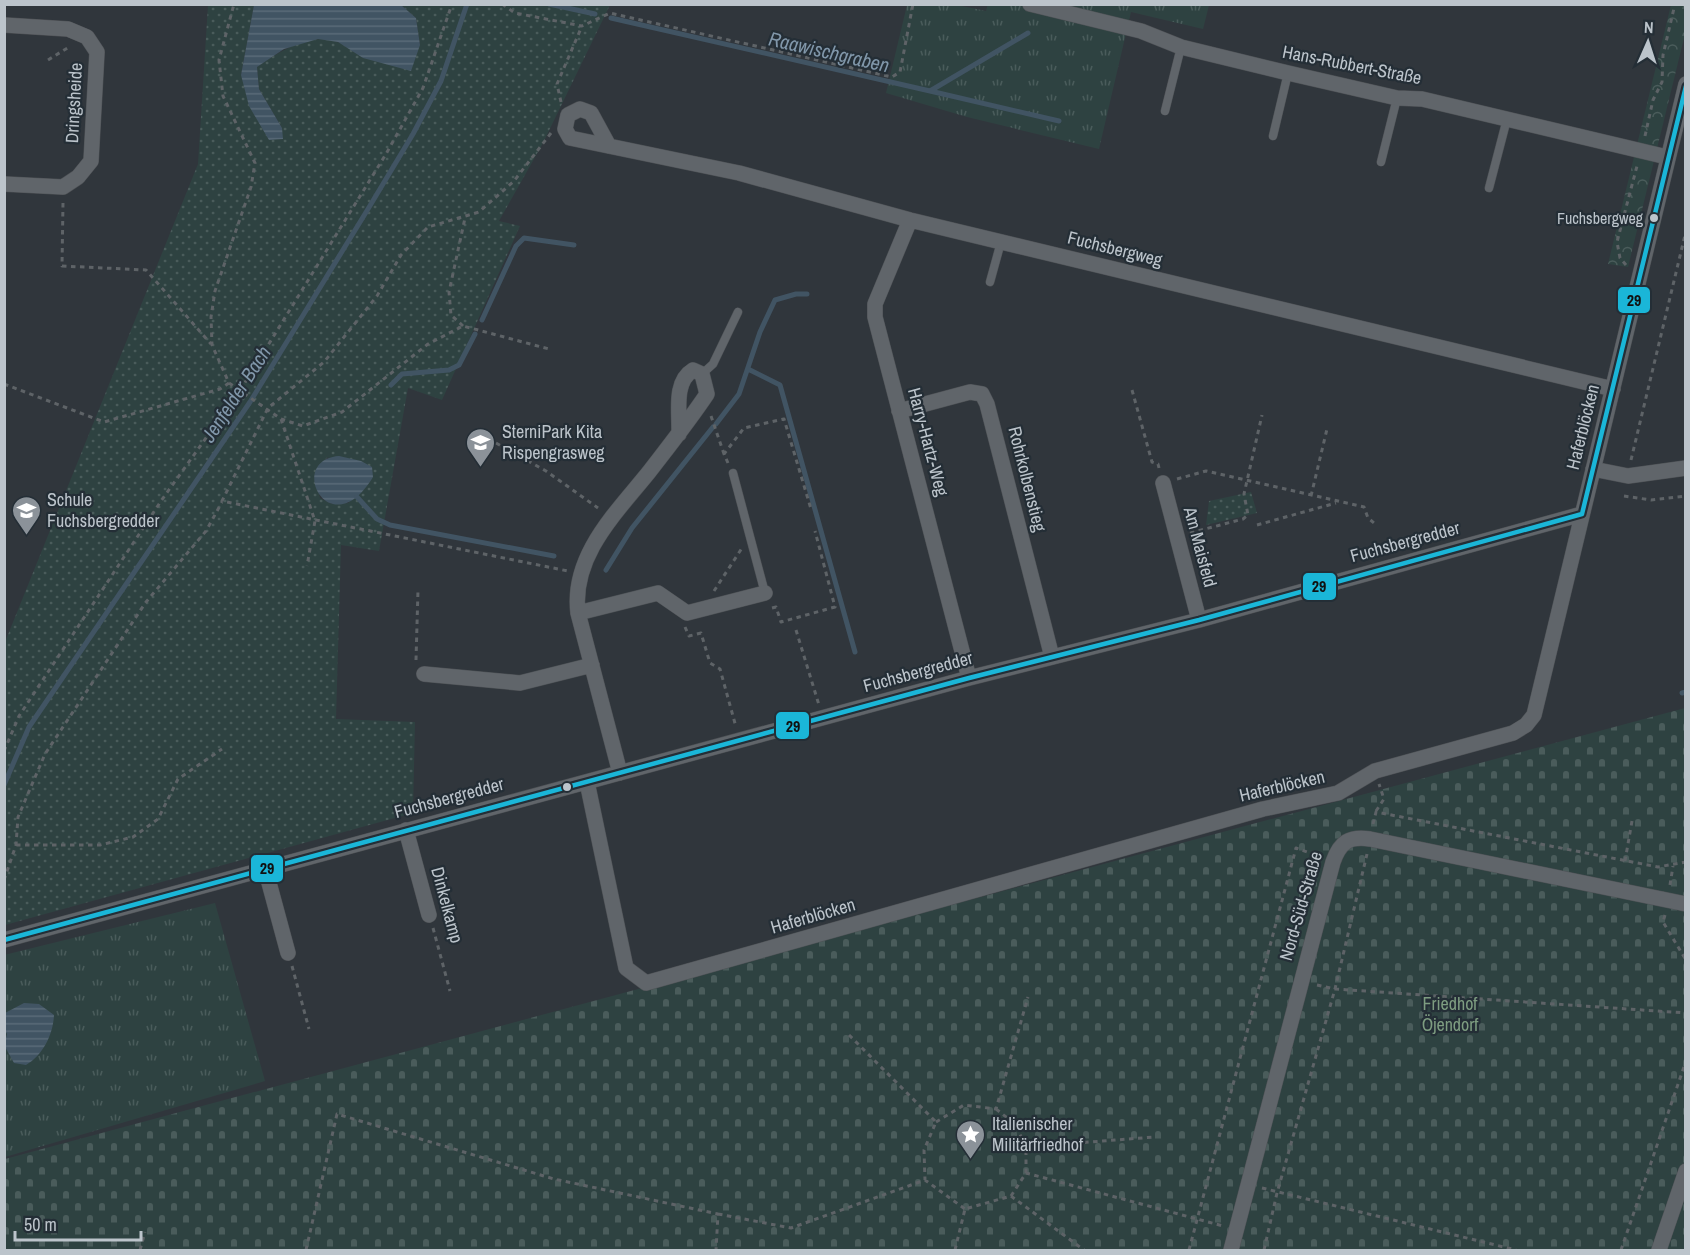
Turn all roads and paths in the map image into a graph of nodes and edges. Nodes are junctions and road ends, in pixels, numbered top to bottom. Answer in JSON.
{"nodes":[{"id":1,"x":234,"y":4,"type":"edge"},
{"id":2,"x":452,"y":4,"type":"edge"},
{"id":3,"x":502,"y":4,"type":"edge"},
{"id":4,"x":913,"y":4,"type":"edge"},
{"id":5,"x":1030,"y":4,"type":"edge"},
{"id":6,"x":4,"y":25,"type":"edge"},
{"id":7,"x":582,"y":26,"type":"junction"},
{"id":8,"x":87,"y":38,"type":"junction"},
{"id":9,"x":1181,"y":47,"type":"junction"},
{"id":10,"x":48,"y":60,"type":"dead end"},
{"id":11,"x":1288,"y":73,"type":"junction"},
{"id":12,"x":1686,"y":84,"type":"edge"},
{"id":13,"x":1396,"y":98,"type":"junction"},
{"id":14,"x":1165,"y":111,"type":"dead end"},
{"id":15,"x":563,"y":118,"type":"junction"},
{"id":16,"x":1507,"y":119,"type":"junction"},
{"id":17,"x":1273,"y":136,"type":"dead end"},
{"id":18,"x":609,"y":146,"type":"junction"},
{"id":19,"x":1667,"y":157,"type":"junction"},
{"id":20,"x":1381,"y":162,"type":"dead end"},
{"id":21,"x":4,"y":184,"type":"edge"},
{"id":22,"x":63,"y":187,"type":"junction"},
{"id":23,"x":1489,"y":188,"type":"dead end"},
{"id":24,"x":465,"y":218,"type":"junction"},
{"id":25,"x":910,"y":220,"type":"junction"},
{"id":26,"x":1686,"y":231,"type":"edge"},
{"id":27,"x":1001,"y":242,"type":"junction"},
{"id":28,"x":990,"y":282,"type":"dead end"},
{"id":29,"x":738,"y":312,"type":"dead end"},
{"id":30,"x":463,"y":326,"type":"junction"},
{"id":31,"x":212,"y":345,"type":"junction"},
{"id":32,"x":549,"y":349,"type":"dead end"},
{"id":33,"x":702,"y":374,"type":"junction"},
{"id":34,"x":229,"y":383,"type":"junction"},
{"id":35,"x":4,"y":384,"type":"edge"},
{"id":36,"x":241,"y":389,"type":"junction"},
{"id":37,"x":1613,"y":389,"type":"junction"},
{"id":38,"x":1132,"y":390,"type":"dead end"},
{"id":39,"x":707,"y":394,"type":"junction"},
{"id":40,"x":268,"y":408,"type":"junction"},
{"id":41,"x":899,"y":411,"type":"junction"},
{"id":42,"x":1262,"y":415,"type":"dead end"},
{"id":43,"x":280,"y":419,"type":"junction"},
{"id":44,"x":1327,"y":429,"type":"dead end"},
{"id":45,"x":679,"y":434,"type":"junction"},
{"id":46,"x":1636,"y":441,"type":"dead end"},
{"id":47,"x":496,"y":443,"type":"dead end"},
{"id":48,"x":724,"y":454,"type":"junction"},
{"id":49,"x":1686,"y":468,"type":"edge"},
{"id":50,"x":1593,"y":469,"type":"junction"},
{"id":51,"x":733,"y":473,"type":"joint"},
{"id":52,"x":1247,"y":481,"type":"junction"},
{"id":53,"x":1163,"y":483,"type":"junction"},
{"id":54,"x":1311,"y":496,"type":"junction"},
{"id":55,"x":1624,"y":496,"type":"dead end"},
{"id":56,"x":1686,"y":496,"type":"edge"},
{"id":57,"x":222,"y":501,"type":"junction"},
{"id":58,"x":1338,"y":502,"type":"junction"},
{"id":59,"x":811,"y":509,"type":"dead end"},
{"id":60,"x":1582,"y":514,"type":"junction"},
{"id":61,"x":612,"y":518,"type":"junction"},
{"id":62,"x":315,"y":520,"type":"junction"},
{"id":63,"x":1374,"y":523,"type":"dead end"},
{"id":64,"x":1257,"y":525,"type":"dead end"},
{"id":65,"x":815,"y":531,"type":"dead end"},
{"id":66,"x":1177,"y":537,"type":"junction"},
{"id":67,"x":752,"y":538,"type":"junction"},
{"id":68,"x":307,"y":566,"type":"dead end"},
{"id":69,"x":581,"y":573,"type":"junction"},
{"id":70,"x":418,"y":590,"type":"dead end"},
{"id":71,"x":765,"y":593,"type":"junction"},
{"id":72,"x":680,"y":608,"type":"junction"},
{"id":73,"x":705,"y":608,"type":"junction"},
{"id":74,"x":578,"y":613,"type":"junction"},
{"id":75,"x":1199,"y":620,"type":"junction"},
{"id":76,"x":796,"y":630,"type":"dead end"},
{"id":77,"x":1052,"y":657,"type":"junction"},
{"id":78,"x":592,"y":665,"type":"junction"},
{"id":79,"x":424,"y":674,"type":"joint"},
{"id":80,"x":969,"y":678,"type":"junction"},
{"id":81,"x":822,"y":718,"type":"junction"},
{"id":82,"x":739,"y":741,"type":"junction"},
{"id":83,"x":222,"y":749,"type":"dead end"},
{"id":84,"x":4,"y":751,"type":"edge"},
{"id":85,"x":1375,"y":771,"type":"junction"},
{"id":86,"x":620,"y":773,"type":"junction"},
{"id":87,"x":586,"y":782,"type":"junction"},
{"id":88,"x":1376,"y":812,"type":"junction"},
{"id":89,"x":1632,"y":821,"type":"dead end"},
{"id":90,"x":406,"y":830,"type":"junction"},
{"id":91,"x":1370,"y":840,"type":"junction"},
{"id":92,"x":16,"y":845,"type":"junction"},
{"id":93,"x":1625,"y":861,"type":"junction"},
{"id":94,"x":1333,"y":862,"type":"junction"},
{"id":95,"x":1686,"y":862,"type":"edge"},
{"id":96,"x":265,"y":868,"type":"junction"},
{"id":97,"x":4,"y":880,"type":"edge"},
{"id":98,"x":1686,"y":904,"type":"edge"},
{"id":99,"x":429,"y":915,"type":"joint"},
{"id":100,"x":4,"y":940,"type":"edge"},
{"id":101,"x":288,"y":952,"type":"joint"},
{"id":102,"x":1300,"y":981,"type":"junction"},
{"id":103,"x":1335,"y":989,"type":"junction"},
{"id":104,"x":450,"y":991,"type":"dead end"},
{"id":105,"x":1028,"y":998,"type":"dead end"},
{"id":106,"x":1686,"y":1013,"type":"edge"},
{"id":107,"x":309,"y":1029,"type":"dead end"},
{"id":108,"x":849,"y":1035,"type":"dead end"},
{"id":109,"x":1686,"y":1061,"type":"edge"},
{"id":110,"x":996,"y":1109,"type":"junction"},
{"id":111,"x":936,"y":1122,"type":"junction"},
{"id":112,"x":1154,"y":1137,"type":"dead end"},
{"id":113,"x":1026,"y":1148,"type":"junction"},
{"id":114,"x":1686,"y":1171,"type":"edge"},
{"id":115,"x":1026,"y":1173,"type":"junction"},
{"id":116,"x":925,"y":1180,"type":"junction"},
{"id":117,"x":1248,"y":1184,"type":"junction"},
{"id":118,"x":1277,"y":1193,"type":"junction"},
{"id":119,"x":1011,"y":1196,"type":"junction"},
{"id":120,"x":965,"y":1209,"type":"junction"},
{"id":121,"x":718,"y":1214,"type":"junction"},
{"id":122,"x":1198,"y":1219,"type":"junction"},
{"id":123,"x":1236,"y":1230,"type":"junction"},
{"id":124,"x":145,"y":1232,"type":"dead end"},
{"id":125,"x":140,"y":1251,"type":"edge"},
{"id":126,"x":306,"y":1251,"type":"edge"},
{"id":127,"x":716,"y":1251,"type":"edge"},
{"id":128,"x":956,"y":1251,"type":"edge"},
{"id":129,"x":1084,"y":1251,"type":"edge"},
{"id":130,"x":1189,"y":1251,"type":"edge"},
{"id":131,"x":1231,"y":1251,"type":"edge"},
{"id":132,"x":1264,"y":1251,"type":"edge"},
{"id":133,"x":1516,"y":1251,"type":"edge"},
{"id":134,"x":1621,"y":1251,"type":"edge"},
{"id":135,"x":1659,"y":1251,"type":"edge"}],
"edges":[{"from":1,"to":31,"type":"path"},
{"from":2,"to":36,"type":"path"},
{"from":3,"to":7,"type":"path"},
{"from":4,"to":7,"type":"path"},
{"from":5,"to":9,"type":"street","name":"Hans-Rubbert-Straße"},
{"from":6,"to":8,"type":"street","name":"Dringsheide"},
{"from":7,"to":15,"type":"path"},
{"from":8,"to":10,"type":"path"},
{"from":8,"to":22,"type":"street","name":"Dringsheide"},
{"from":9,"to":11,"type":"street","name":"Hans-Rubbert-Straße"},
{"from":9,"to":14,"type":"lane"},
{"from":11,"to":13,"type":"street","name":"Hans-Rubbert-Straße"},
{"from":11,"to":17,"type":"lane"},
{"from":12,"to":19,"type":"street","name":"Haferblöcken"},
{"from":13,"to":16,"type":"street","name":"Hans-Rubbert-Straße"},
{"from":13,"to":20,"type":"lane"},
{"from":15,"to":18,"type":"street","name":"Fuchsbergweg"},
{"from":15,"to":18,"type":"street"},
{"from":15,"to":24,"type":"path"},
{"from":16,"to":19,"type":"street","name":"Hans-Rubbert-Straße"},
{"from":16,"to":23,"type":"lane"},
{"from":18,"to":25,"type":"street","name":"Fuchsbergweg"},
{"from":19,"to":37,"type":"street","name":"Haferblöcken"},
{"from":21,"to":22,"type":"street"},
{"from":22,"to":31,"type":"path"},
{"from":24,"to":30,"type":"path"},
{"from":24,"to":40,"type":"path"},
{"from":25,"to":27,"type":"street","name":"Fuchsbergweg"},
{"from":25,"to":41,"type":"street","name":"Harry-Hartz-Weg"},
{"from":26,"to":46,"type":"path"},
{"from":27,"to":28,"type":"lane"},
{"from":27,"to":37,"type":"street","name":"Fuchsbergweg"},
{"from":29,"to":33,"type":"lane"},
{"from":30,"to":32,"type":"path"},
{"from":30,"to":43,"type":"path"},
{"from":31,"to":34,"type":"path"},
{"from":33,"to":39,"type":"street"},
{"from":33,"to":45,"type":"street"},
{"from":34,"to":35,"type":"path"},
{"from":34,"to":36,"type":"path"},
{"from":36,"to":40,"type":"path"},
{"from":36,"to":84,"type":"path"},
{"from":37,"to":50,"type":"street","name":"Haferblöcken"},
{"from":38,"to":53,"type":"path"},
{"from":39,"to":45,"type":"street"},
{"from":39,"to":48,"type":"path"},
{"from":40,"to":43,"type":"path"},
{"from":40,"to":57,"type":"path"},
{"from":41,"to":77,"type":"street","name":"Rohrkolbenstieg"},
{"from":41,"to":80,"type":"street","name":"Harry-Hartz-Weg"},
{"from":42,"to":52,"type":"path"},
{"from":43,"to":62,"type":"path"},
{"from":44,"to":54,"type":"path"},
{"from":45,"to":61,"type":"street"},
{"from":47,"to":61,"type":"path"},
{"from":48,"to":51,"type":"path"},
{"from":48,"to":59,"type":"path"},
{"from":49,"to":50,"type":"street"},
{"from":50,"to":60,"type":"street","name":"Haferblöcken"},
{"from":51,"to":67,"type":"lane"},
{"from":52,"to":53,"type":"path"},
{"from":52,"to":54,"type":"path"},
{"from":52,"to":66,"type":"path"},
{"from":53,"to":66,"type":"street","name":"Am Maisfeld"},
{"from":54,"to":58,"type":"path"},
{"from":55,"to":56,"type":"path"},
{"from":57,"to":62,"type":"path"},
{"from":57,"to":92,"type":"path"},
{"from":58,"to":63,"type":"path"},
{"from":58,"to":64,"type":"path"},
{"from":60,"to":75,"type":"street","name":"Fuchsbergredder"},
{"from":60,"to":85,"type":"street","name":"Haferblöcken"},
{"from":61,"to":69,"type":"street"},
{"from":62,"to":68,"type":"path"},
{"from":62,"to":69,"type":"path"},
{"from":65,"to":71,"type":"path"},
{"from":66,"to":75,"type":"street","name":"Am Maisfeld"},
{"from":67,"to":71,"type":"lane"},
{"from":67,"to":73,"type":"path"},
{"from":69,"to":74,"type":"street"},
{"from":70,"to":79,"type":"path"},
{"from":71,"to":73,"type":"street"},
{"from":72,"to":73,"type":"street"},
{"from":72,"to":74,"type":"street"},
{"from":72,"to":82,"type":"path"},
{"from":74,"to":78,"type":"street"},
{"from":75,"to":77,"type":"street","name":"Fuchsbergredder"},
{"from":76,"to":81,"type":"path"},
{"from":77,"to":80,"type":"street","name":"Fuchsbergredder"},
{"from":78,"to":79,"type":"street"},
{"from":78,"to":86,"type":"street"},
{"from":80,"to":81,"type":"street","name":"Fuchsbergredder"},
{"from":81,"to":82,"type":"street","name":"Fuchsbergredder"},
{"from":82,"to":86,"type":"street","name":"Fuchsbergredder"},
{"from":83,"to":92,"type":"path"},
{"from":85,"to":87,"type":"street","name":"Haferblöcken"},
{"from":85,"to":88,"type":"path"},
{"from":86,"to":87,"type":"street","name":"Fuchsbergredder"},
{"from":87,"to":90,"type":"street","name":"Fuchsbergredder"},
{"from":88,"to":91,"type":"path"},
{"from":88,"to":93,"type":"path"},
{"from":89,"to":93,"type":"path"},
{"from":90,"to":96,"type":"street","name":"Fuchsbergredder"},
{"from":90,"to":99,"type":"street","name":"Dinkelkamp"},
{"from":91,"to":94,"type":"street","name":"Nord-Süd-Straße"},
{"from":91,"to":98,"type":"street","name":"Nord-Süd-Straße"},
{"from":91,"to":103,"type":"path"},
{"from":92,"to":97,"type":"path"},
{"from":93,"to":95,"type":"path"},
{"from":94,"to":102,"type":"street","name":"Nord-Süd-Straße"},
{"from":94,"to":122,"type":"path"},
{"from":96,"to":100,"type":"street","name":"Fuchsbergredder"},
{"from":96,"to":101,"type":"street"},
{"from":99,"to":104,"type":"path","name":"Dinkelkamp"},
{"from":101,"to":107,"type":"path"},
{"from":102,"to":103,"type":"path"},
{"from":102,"to":117,"type":"street","name":"Nord-Süd-Straße"},
{"from":103,"to":106,"type":"path"},
{"from":103,"to":118,"type":"path"},
{"from":105,"to":110,"type":"path"},
{"from":108,"to":111,"type":"path"},
{"from":109,"to":134,"type":"path"},
{"from":110,"to":111,"type":"path"},
{"from":110,"to":113,"type":"path"},
{"from":111,"to":116,"type":"path"},
{"from":112,"to":113,"type":"path"},
{"from":113,"to":115,"type":"path"},
{"from":114,"to":135,"type":"street"},
{"from":115,"to":119,"type":"path"},
{"from":115,"to":122,"type":"path"},
{"from":116,"to":120,"type":"path"},
{"from":116,"to":121,"type":"path"},
{"from":117,"to":118,"type":"path"},
{"from":117,"to":123,"type":"street","name":"Nord-Süd-Straße"},
{"from":118,"to":132,"type":"path"},
{"from":118,"to":133,"type":"path"},
{"from":119,"to":120,"type":"path"},
{"from":119,"to":129,"type":"path"},
{"from":120,"to":128,"type":"path"},
{"from":121,"to":126,"type":"path"},
{"from":121,"to":127,"type":"path"},
{"from":122,"to":123,"type":"path"},
{"from":122,"to":130,"type":"path"},
{"from":123,"to":131,"type":"street","name":"Nord-Süd-Straße"},
{"from":124,"to":125,"type":"path"}]}
